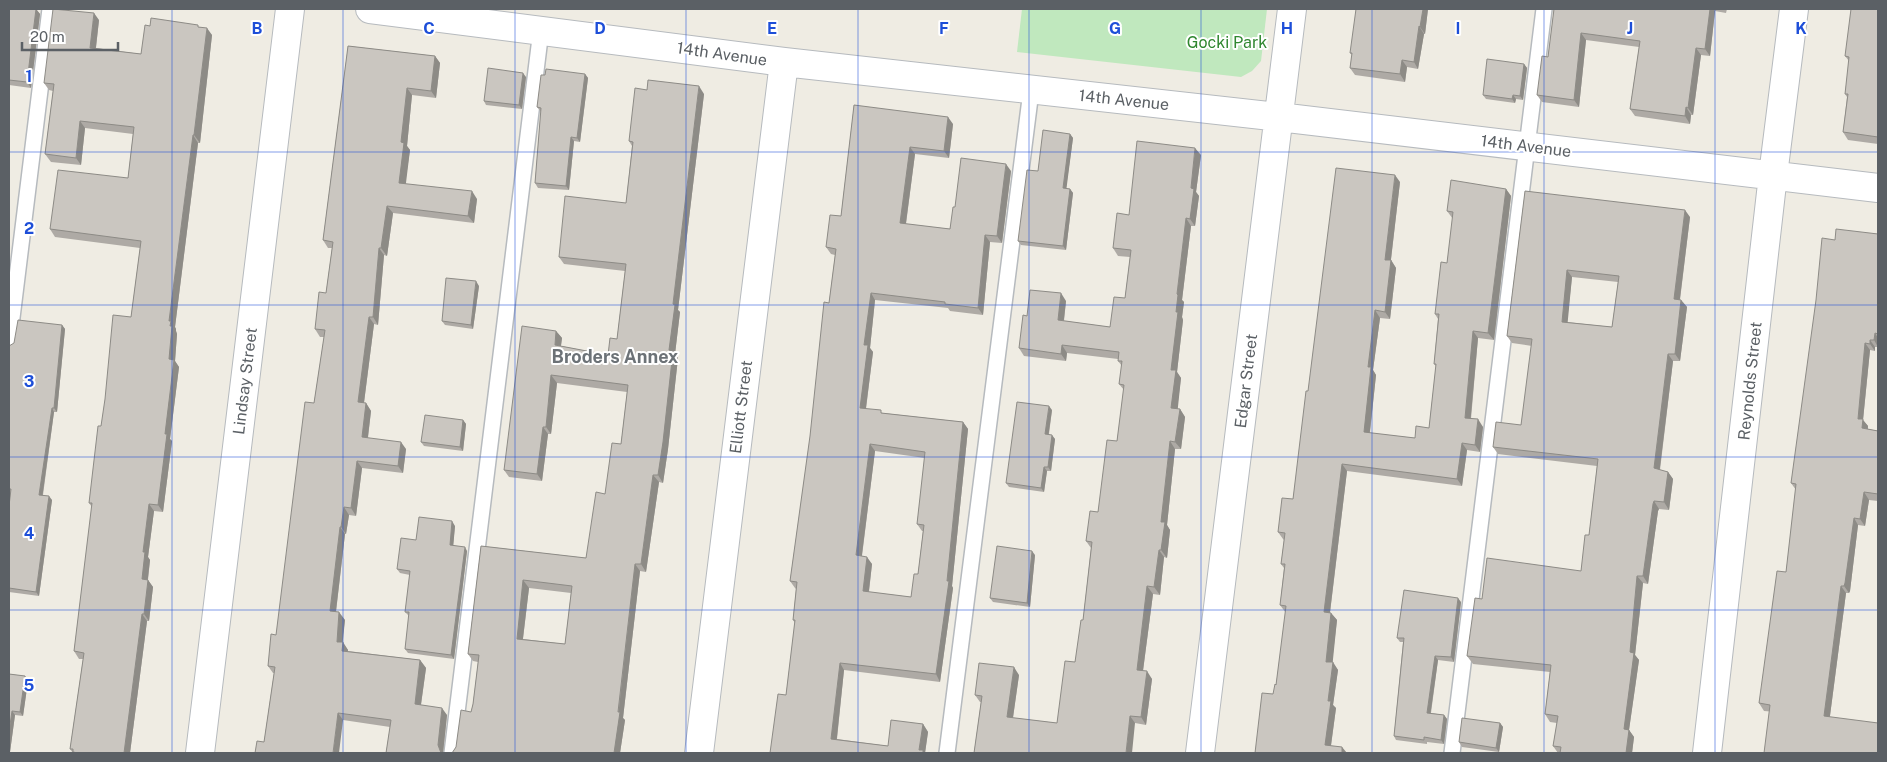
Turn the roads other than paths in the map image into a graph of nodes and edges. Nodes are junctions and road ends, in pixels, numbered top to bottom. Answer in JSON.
{"nodes":[{"id":1,"x":50,"y":9,"type":"edge"},
{"id":2,"x":290,"y":9,"type":"edge"},
{"id":3,"x":370,"y":9,"type":"edge"},
{"id":4,"x":1292,"y":9,"type":"edge"},
{"id":5,"x":1544,"y":9,"type":"edge"},
{"id":6,"x":1794,"y":9,"type":"edge"},
{"id":7,"x":541,"y":30,"type":"junction"},
{"id":8,"x":784,"y":62,"type":"junction"},
{"id":9,"x":1031,"y":90,"type":"junction"},
{"id":10,"x":1279,"y":117,"type":"junction"},
{"id":11,"x":1528,"y":147,"type":"junction"},
{"id":12,"x":1773,"y":175,"type":"junction"},
{"id":13,"x":1878,"y":188,"type":"edge"},
{"id":14,"x":9,"y":342,"type":"edge"},
{"id":15,"x":200,"y":753,"type":"edge"},
{"id":16,"x":452,"y":753,"type":"edge"},
{"id":17,"x":700,"y":753,"type":"edge"},
{"id":18,"x":947,"y":753,"type":"edge"},
{"id":19,"x":1200,"y":753,"type":"edge"},
{"id":20,"x":1452,"y":753,"type":"edge"},
{"id":21,"x":1707,"y":753,"type":"edge"}],
"edges":[{"from":1,"to":14,"type":"lane"},
{"from":2,"to":15,"type":"street","name":"Lindsay Street"},
{"from":3,"to":7,"type":"street","name":"14th Avenue"},
{"from":4,"to":10,"type":"street","name":"Edgar Street"},
{"from":5,"to":11,"type":"lane"},
{"from":6,"to":12,"type":"street","name":"Reynolds Street"},
{"from":7,"to":8,"type":"street","name":"14th Avenue"},
{"from":7,"to":16,"type":"lane"},
{"from":8,"to":9,"type":"street","name":"14th Avenue"},
{"from":8,"to":17,"type":"street","name":"Elliott Street"},
{"from":9,"to":10,"type":"street","name":"14th Avenue"},
{"from":9,"to":18,"type":"lane"},
{"from":10,"to":11,"type":"street","name":"14th Avenue"},
{"from":10,"to":19,"type":"street","name":"Edgar Street"},
{"from":11,"to":12,"type":"street","name":"14th Avenue"},
{"from":11,"to":20,"type":"lane"},
{"from":12,"to":13,"type":"street","name":"14th Avenue"},
{"from":12,"to":21,"type":"street","name":"Reynolds Street"}]}
